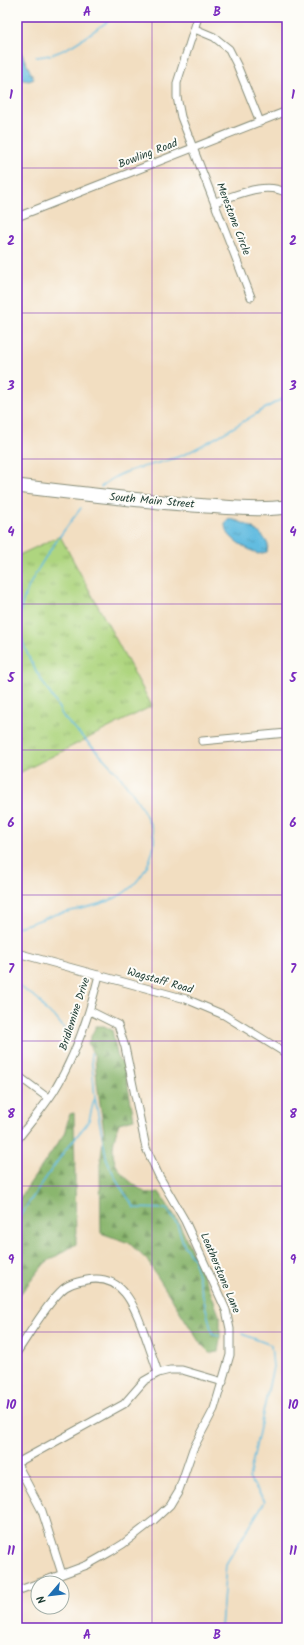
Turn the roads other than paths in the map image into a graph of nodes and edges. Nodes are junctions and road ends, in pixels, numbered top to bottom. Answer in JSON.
{"nodes":[{"id":1,"x":198,"y":17,"type":"edge"},
{"id":2,"x":194,"y":29,"type":"junction"},
{"id":3,"x":287,"y":111,"type":"edge"},
{"id":4,"x":260,"y":122,"type":"junction"},
{"id":5,"x":194,"y":148,"type":"junction"},
{"id":6,"x":287,"y":193,"type":"edge"},
{"id":7,"x":215,"y":202,"type":"junction"},
{"id":8,"x":17,"y":217,"type":"edge"},
{"id":9,"x":251,"y":297,"type":"dead end"},
{"id":10,"x":17,"y":486,"type":"edge"},
{"id":11,"x":287,"y":507,"type":"edge"},
{"id":12,"x":287,"y":733,"type":"edge"},
{"id":13,"x":202,"y":741,"type":"dead end"},
{"id":14,"x":17,"y":953,"type":"edge"},
{"id":15,"x":100,"y":975,"type":"junction"},
{"id":16,"x":90,"y":1011,"type":"junction"},
{"id":17,"x":287,"y":1054,"type":"edge"},
{"id":18,"x":17,"y":1075,"type":"edge"},
{"id":19,"x":48,"y":1098,"type":"junction"},
{"id":20,"x":17,"y":1140,"type":"edge"},
{"id":21,"x":17,"y":1352,"type":"edge"},
{"id":22,"x":158,"y":1373,"type":"junction"},
{"id":23,"x":223,"y":1382,"type":"junction"},
{"id":24,"x":17,"y":1464,"type":"edge"},
{"id":25,"x":62,"y":1574,"type":"junction"},
{"id":26,"x":17,"y":1591,"type":"edge"}],
"edges":[{"from":1,"to":2,"type":"street","name":"Merestone Circle"},
{"from":2,"to":4,"type":"street"},
{"from":2,"to":5,"type":"street","name":"Merestone Circle"},
{"from":3,"to":4,"type":"street","name":"Bowling Road"},
{"from":4,"to":5,"type":"street","name":"Bowling Road"},
{"from":5,"to":7,"type":"street","name":"Merestone Circle"},
{"from":5,"to":8,"type":"street","name":"Bowling Road"},
{"from":6,"to":7,"type":"street"},
{"from":7,"to":9,"type":"street","name":"Merestone Circle"},
{"from":10,"to":11,"type":"highway","name":"South Main Street"},
{"from":12,"to":13,"type":"street"},
{"from":14,"to":15,"type":"street","name":"Wagstaff Road"},
{"from":15,"to":16,"type":"street","name":"Bridlemine Drive"},
{"from":15,"to":17,"type":"street","name":"Wagstaff Road"},
{"from":16,"to":19,"type":"street","name":"Bridlemine Drive"},
{"from":16,"to":23,"type":"street","name":"Leatherstone Lane"},
{"from":18,"to":19,"type":"street"},
{"from":19,"to":20,"type":"street","name":"Bridlemine Drive"},
{"from":21,"to":22,"type":"street"},
{"from":22,"to":23,"type":"street"},
{"from":22,"to":24,"type":"street"},
{"from":23,"to":25,"type":"street","name":"Leatherstone Lane"},
{"from":24,"to":25,"type":"street"},
{"from":25,"to":26,"type":"street","name":"Leatherstone Lane"}]}
